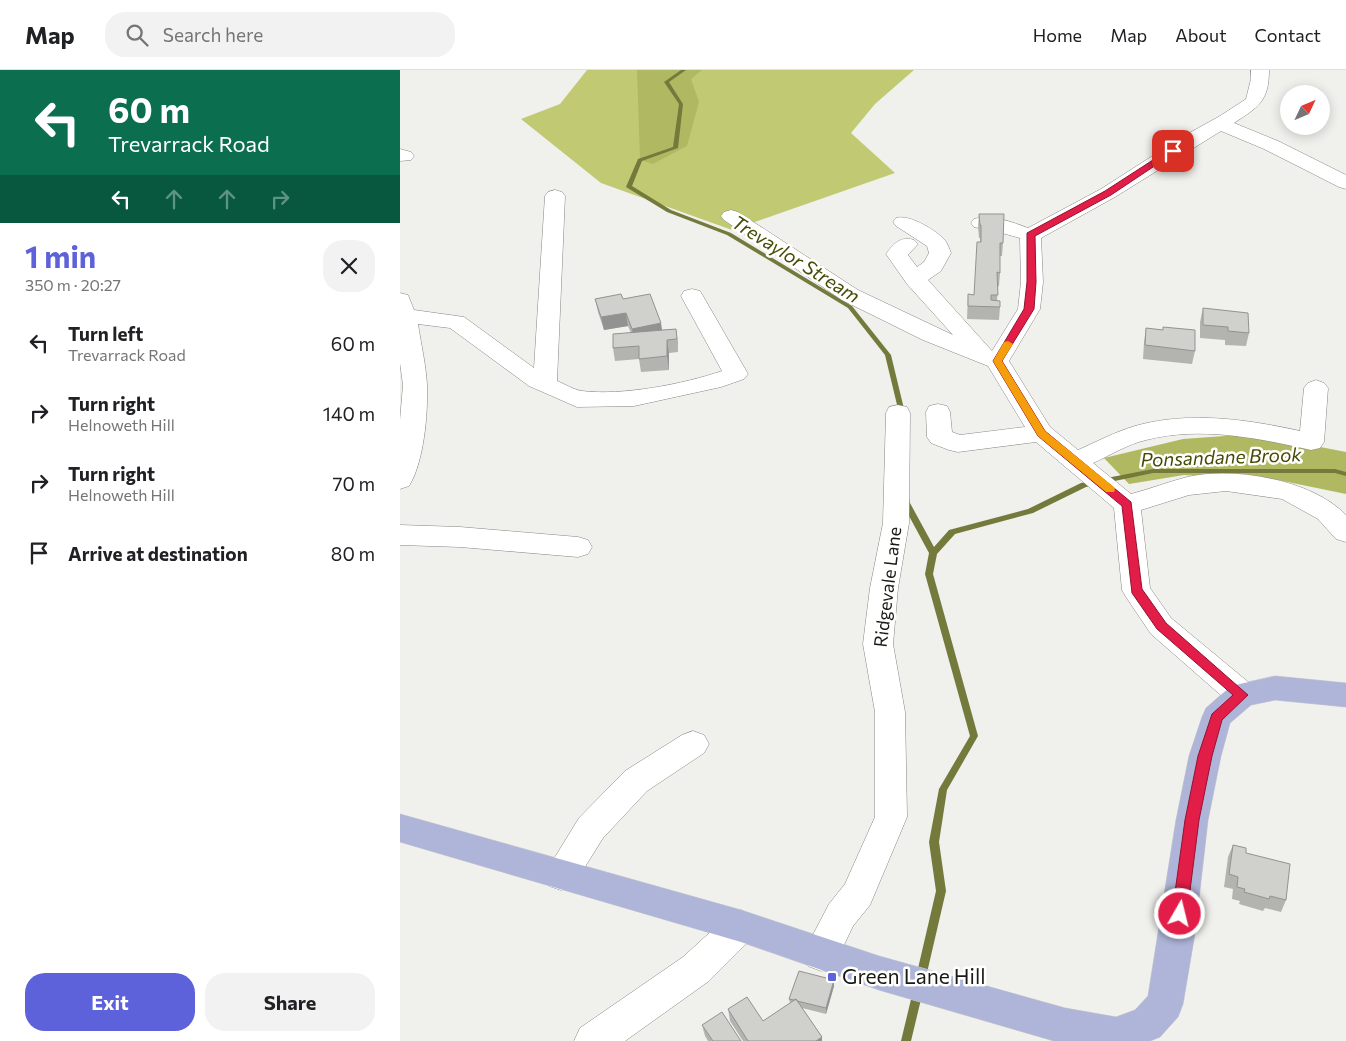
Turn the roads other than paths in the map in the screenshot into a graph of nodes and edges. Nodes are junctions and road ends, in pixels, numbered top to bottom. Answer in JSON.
{"nodes":[{"id":1,"x":1260,"y":70,"type":"edge"},
{"id":2,"x":1220,"y":124,"type":"junction"},
{"id":3,"x":1346,"y":183,"type":"edge"},
{"id":4,"x":555,"y":196,"type":"dead end"},
{"id":5,"x":731,"y":216,"type":"dead end"},
{"id":6,"x":903,"y":222,"type":"dead end"},
{"id":7,"x":981,"y":223,"type":"edge"},
{"id":8,"x":1030,"y":235,"type":"junction"},
{"id":9,"x":906,"y":244,"type":"dead end"},
{"id":10,"x":915,"y":279,"type":"junction"},
{"id":11,"x":692,"y":296,"type":"dead end"},
{"id":12,"x":402,"y":308,"type":"edge"},
{"id":13,"x":989,"y":357,"type":"junction"},
{"id":14,"x":545,"y":385,"type":"junction"},
{"id":15,"x":1316,"y":388,"type":"dead end"},
{"id":16,"x":898,"y":412,"type":"dead end"},
{"id":17,"x":938,"y":412,"type":"dead end"},
{"id":18,"x":1041,"y":433,"type":"junction"},
{"id":19,"x":1083,"y":467,"type":"junction"},
{"id":20,"x":400,"y":480,"type":"edge"},
{"id":21,"x":1123,"y":501,"type":"junction"},
{"id":22,"x":1346,"y":532,"type":"edge"},
{"id":23,"x":400,"y":535,"type":"edge"},
{"id":24,"x":578,"y":547,"type":"dead end"},
{"id":25,"x":1242,"y":695,"type":"junction"},
{"id":26,"x":1346,"y":695,"type":"edge"},
{"id":27,"x":693,"y":744,"type":"dead end"},
{"id":28,"x":400,"y":828,"type":"edge"},
{"id":29,"x":561,"y":875,"type":"junction"},
{"id":30,"x":742,"y":926,"type":"junction"},
{"id":31,"x":821,"y":954,"type":"junction"},
{"id":32,"x":1154,"y":1032,"type":"edge"},
{"id":33,"x":593,"y":1041,"type":"edge"}],
"edges":[{"from":1,"to":2,"type":"street"},
{"from":2,"to":3,"type":"street"},
{"from":2,"to":8,"type":"street"},
{"from":4,"to":14,"type":"street"},
{"from":5,"to":13,"type":"street"},
{"from":6,"to":10,"type":"street"},
{"from":7,"to":8,"type":"street"},
{"from":8,"to":13,"type":"street"},
{"from":9,"to":10,"type":"street"},
{"from":10,"to":13,"type":"street"},
{"from":11,"to":14,"type":"street"},
{"from":12,"to":14,"type":"street"},
{"from":12,"to":20,"type":"street"},
{"from":13,"to":18,"type":"street"},
{"from":15,"to":19,"type":"street"},
{"from":16,"to":31,"type":"street","name":"Ridgevale Lane"},
{"from":17,"to":18,"type":"street"},
{"from":18,"to":19,"type":"street"},
{"from":19,"to":21,"type":"street"},
{"from":21,"to":22,"type":"street"},
{"from":21,"to":25,"type":"street"},
{"from":23,"to":24,"type":"street"},
{"from":25,"to":26,"type":"main road"},
{"from":25,"to":32,"type":"main road"},
{"from":27,"to":29,"type":"street"},
{"from":28,"to":29,"type":"main road"},
{"from":29,"to":30,"type":"main road"},
{"from":30,"to":31,"type":"main road"},
{"from":30,"to":33,"type":"street"},
{"from":31,"to":32,"type":"main road"}]}
